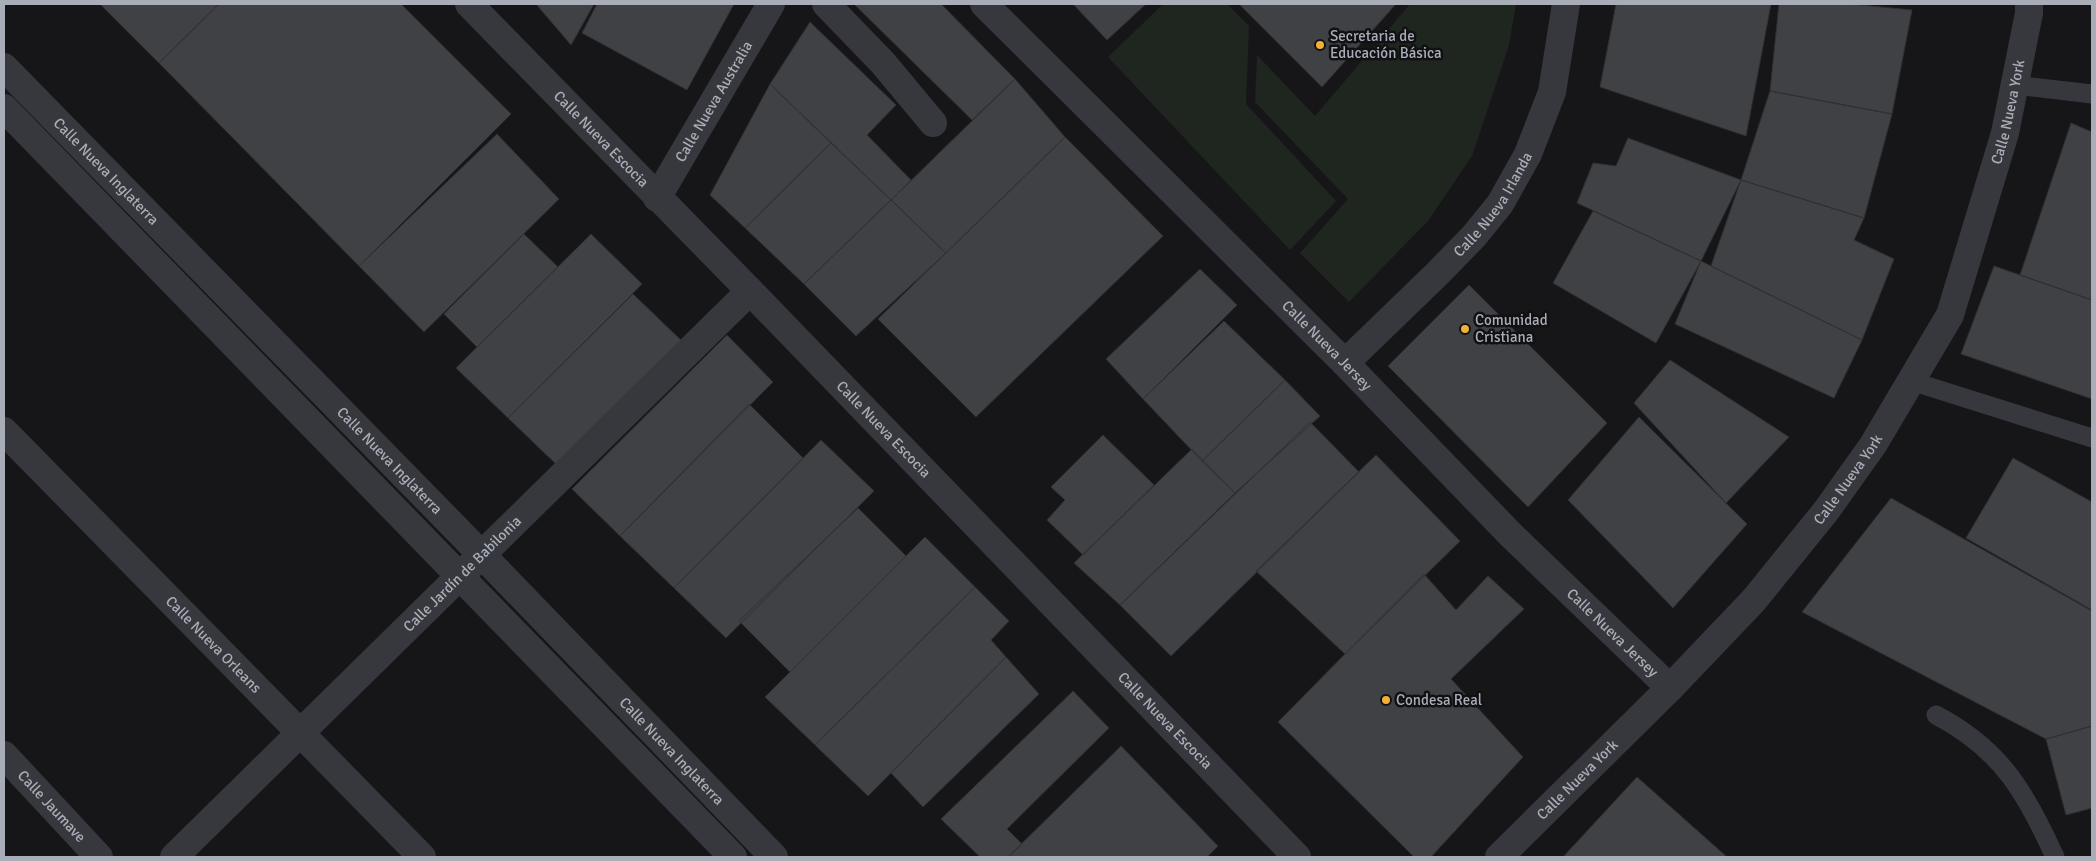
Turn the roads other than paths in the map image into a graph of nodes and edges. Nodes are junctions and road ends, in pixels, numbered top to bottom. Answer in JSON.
{"nodes":[{"id":1,"x":468,"y":4,"type":"edge"},
{"id":2,"x":771,"y":4,"type":"edge"},
{"id":3,"x":826,"y":4,"type":"edge"},
{"id":4,"x":984,"y":4,"type":"edge"},
{"id":5,"x":1566,"y":4,"type":"edge"},
{"id":6,"x":2029,"y":4,"type":"edge"},
{"id":7,"x":4,"y":67,"type":"edge"},
{"id":8,"x":2015,"y":85,"type":"junction"},
{"id":9,"x":2092,"y":94,"type":"edge"},
{"id":10,"x":4,"y":108,"type":"edge"},
{"id":11,"x":933,"y":123,"type":"dead end"},
{"id":12,"x":657,"y":198,"type":"junction"},
{"id":13,"x":750,"y":291,"type":"junction"},
{"id":14,"x":1345,"y":363,"type":"junction"},
{"id":15,"x":1911,"y":381,"type":"junction"},
{"id":16,"x":4,"y":431,"type":"edge"},
{"id":17,"x":2092,"y":438,"type":"edge"},
{"id":18,"x":481,"y":554,"type":"junction"},
{"id":19,"x":460,"y":575,"type":"junction"},
{"id":20,"x":1670,"y":688,"type":"junction"},
{"id":21,"x":1936,"y":715,"type":"dead end"},
{"id":22,"x":301,"y":733,"type":"junction"},
{"id":23,"x":8,"y":766,"type":"edge"},
{"id":24,"x":100,"y":857,"type":"edge"},
{"id":25,"x":174,"y":857,"type":"edge"},
{"id":26,"x":422,"y":857,"type":"edge"},
{"id":27,"x":733,"y":857,"type":"edge"},
{"id":28,"x":774,"y":857,"type":"edge"},
{"id":29,"x":1297,"y":857,"type":"edge"},
{"id":30,"x":1498,"y":857,"type":"edge"},
{"id":31,"x":2055,"y":857,"type":"edge"}],
"edges":[{"from":1,"to":12,"type":"street","name":"Calle Nueva Escocia"},
{"from":2,"to":12,"type":"street","name":"Calle Nueva Australia"},
{"from":3,"to":11,"type":"street"},
{"from":4,"to":14,"type":"street","name":"Calle Nueva Jersey"},
{"from":5,"to":14,"type":"street","name":"Calle Nueva Irlanda"},
{"from":6,"to":8,"type":"street","name":"Calle Nueva York"},
{"from":7,"to":18,"type":"street","name":"Calle Nueva Inglaterra"},
{"from":8,"to":9,"type":"lane"},
{"from":8,"to":15,"type":"street","name":"Calle Nueva York"},
{"from":10,"to":19,"type":"street","name":"Calle Nueva Inglaterra"},
{"from":12,"to":13,"type":"street","name":"Calle Nueva Escocia"},
{"from":13,"to":18,"type":"street","name":"Calle Jardín de Babilonia"},
{"from":13,"to":29,"type":"street","name":"Calle Nueva Escocia"},
{"from":14,"to":20,"type":"street","name":"Calle Nueva Jersey"},
{"from":15,"to":17,"type":"lane"},
{"from":15,"to":20,"type":"street","name":"Calle Nueva York"},
{"from":16,"to":22,"type":"street","name":"Calle Nueva Orleans"},
{"from":18,"to":19,"type":"street","name":"Calle Jardín de Babilonia"},
{"from":18,"to":28,"type":"street","name":"Calle Nueva Inglaterra"},
{"from":19,"to":22,"type":"street","name":"Calle Jardín de Babilonia"},
{"from":19,"to":27,"type":"street","name":"Calle Nueva Inglaterra"},
{"from":20,"to":30,"type":"street","name":"Calle Nueva York"},
{"from":21,"to":31,"type":"lane"},
{"from":22,"to":25,"type":"street","name":"Calle Jardín de Babilonia"},
{"from":22,"to":26,"type":"street","name":"Calle Nueva Orleans"},
{"from":23,"to":24,"type":"street","name":"Calle Jaumave"}]}
